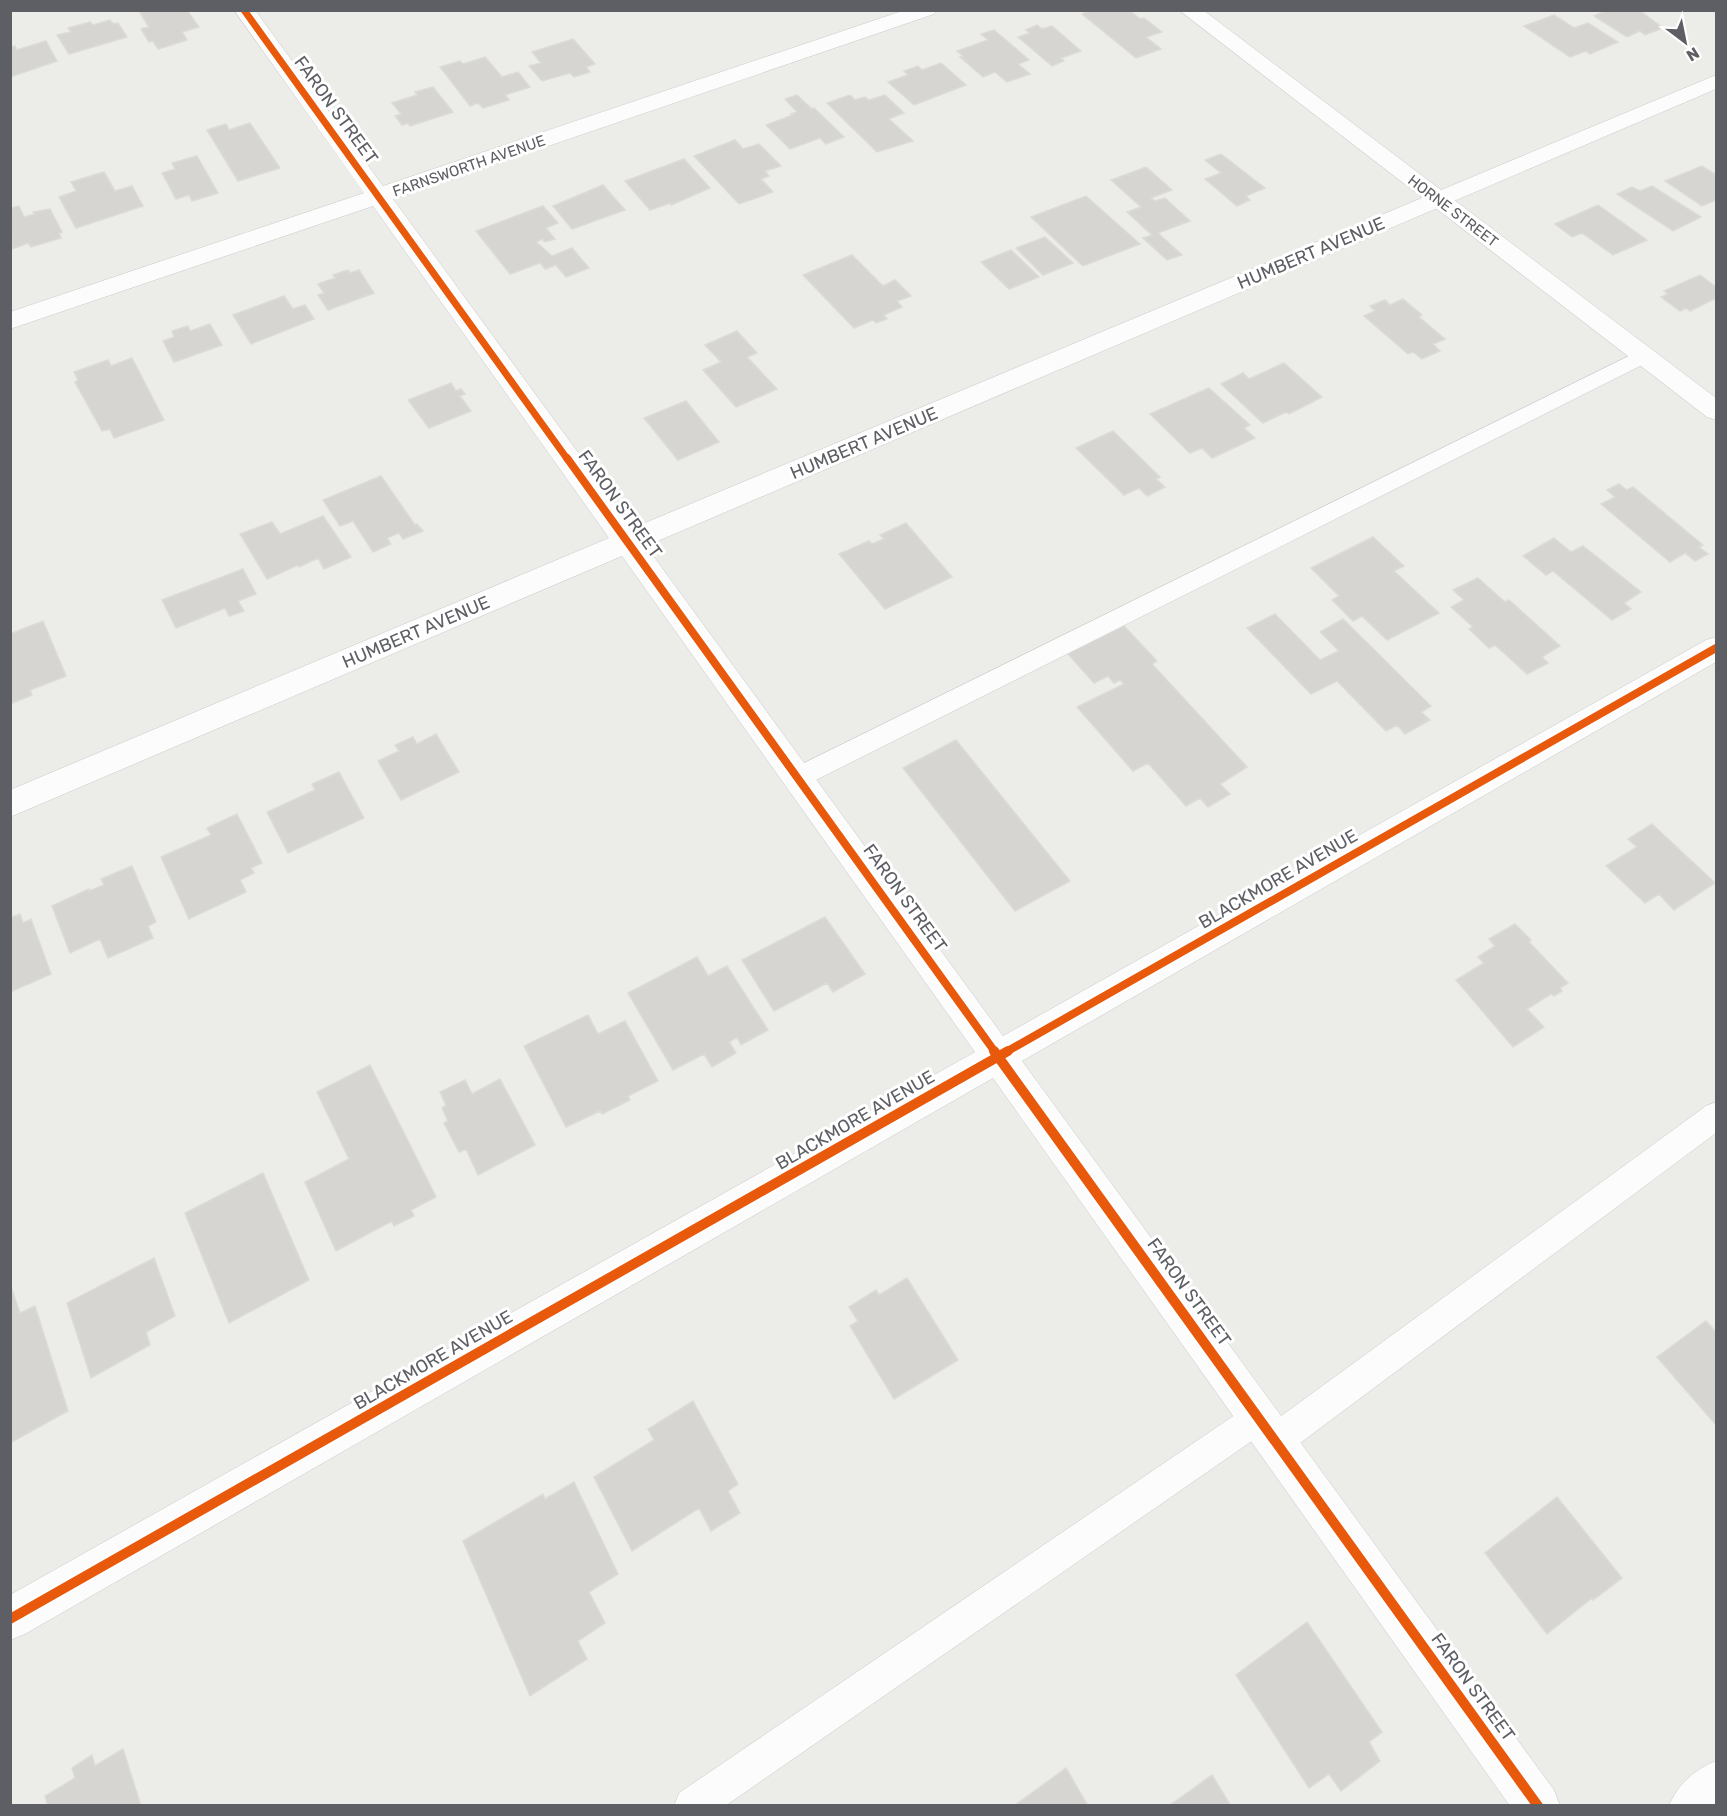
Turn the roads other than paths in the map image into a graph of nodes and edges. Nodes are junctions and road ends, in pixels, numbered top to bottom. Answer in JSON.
{"nodes":[{"id":1,"x":244,"y":10,"type":"edge"},
{"id":2,"x":927,"y":10,"type":"edge"},
{"id":3,"x":1189,"y":10,"type":"edge"},
{"id":4,"x":1716,"y":81,"type":"edge"},
{"id":5,"x":378,"y":196,"type":"junction"},
{"id":6,"x":1437,"y":199,"type":"junction"},
{"id":7,"x":10,"y":321,"type":"edge"},
{"id":8,"x":1643,"y":356,"type":"junction"},
{"id":9,"x":1716,"y":411,"type":"edge"},
{"id":10,"x":628,"y":542,"type":"junction"},
{"id":11,"x":1716,"y":648,"type":"edge"},
{"id":12,"x":798,"y":778,"type":"junction"},
{"id":13,"x":10,"y":804,"type":"edge"},
{"id":14,"x":999,"y":1057,"type":"junction"},
{"id":15,"x":1716,"y":1116,"type":"edge"},
{"id":16,"x":1267,"y":1429,"type":"junction"},
{"id":17,"x":10,"y":1619,"type":"edge"},
{"id":18,"x":1716,"y":1783,"type":"edge"},
{"id":19,"x":692,"y":1806,"type":"edge"},
{"id":20,"x":1539,"y":1806,"type":"edge"},
{"id":21,"x":1691,"y":1806,"type":"edge"}],
"edges":[{"from":1,"to":5,"type":"street","name":"FARON STREET"},
{"from":2,"to":5,"type":"street","name":"FARNSWORTH AVENUE"},
{"from":3,"to":6,"type":"street","name":"HORNE STREET"},
{"from":4,"to":6,"type":"street","name":"HUMBERT AVENUE"},
{"from":5,"to":7,"type":"street","name":"FARNSWORTH AVENUE"},
{"from":5,"to":10,"type":"street","name":"FARON STREET"},
{"from":6,"to":8,"type":"street","name":"HORNE STREET"},
{"from":6,"to":10,"type":"street","name":"HUMBERT AVENUE"},
{"from":8,"to":9,"type":"street","name":"HORNE STREET"},
{"from":8,"to":12,"type":"lane"},
{"from":10,"to":12,"type":"street","name":"FARON STREET"},
{"from":10,"to":13,"type":"street","name":"HUMBERT AVENUE"},
{"from":11,"to":14,"type":"street","name":"BLACKMORE AVENUE"},
{"from":12,"to":14,"type":"street","name":"FARON STREET"},
{"from":14,"to":16,"type":"street","name":"FARON STREET"},
{"from":14,"to":17,"type":"street","name":"BLACKMORE AVENUE"},
{"from":15,"to":16,"type":"lane"},
{"from":16,"to":19,"type":"lane"},
{"from":16,"to":20,"type":"street","name":"FARON STREET"},
{"from":18,"to":21,"type":"street"}]}
